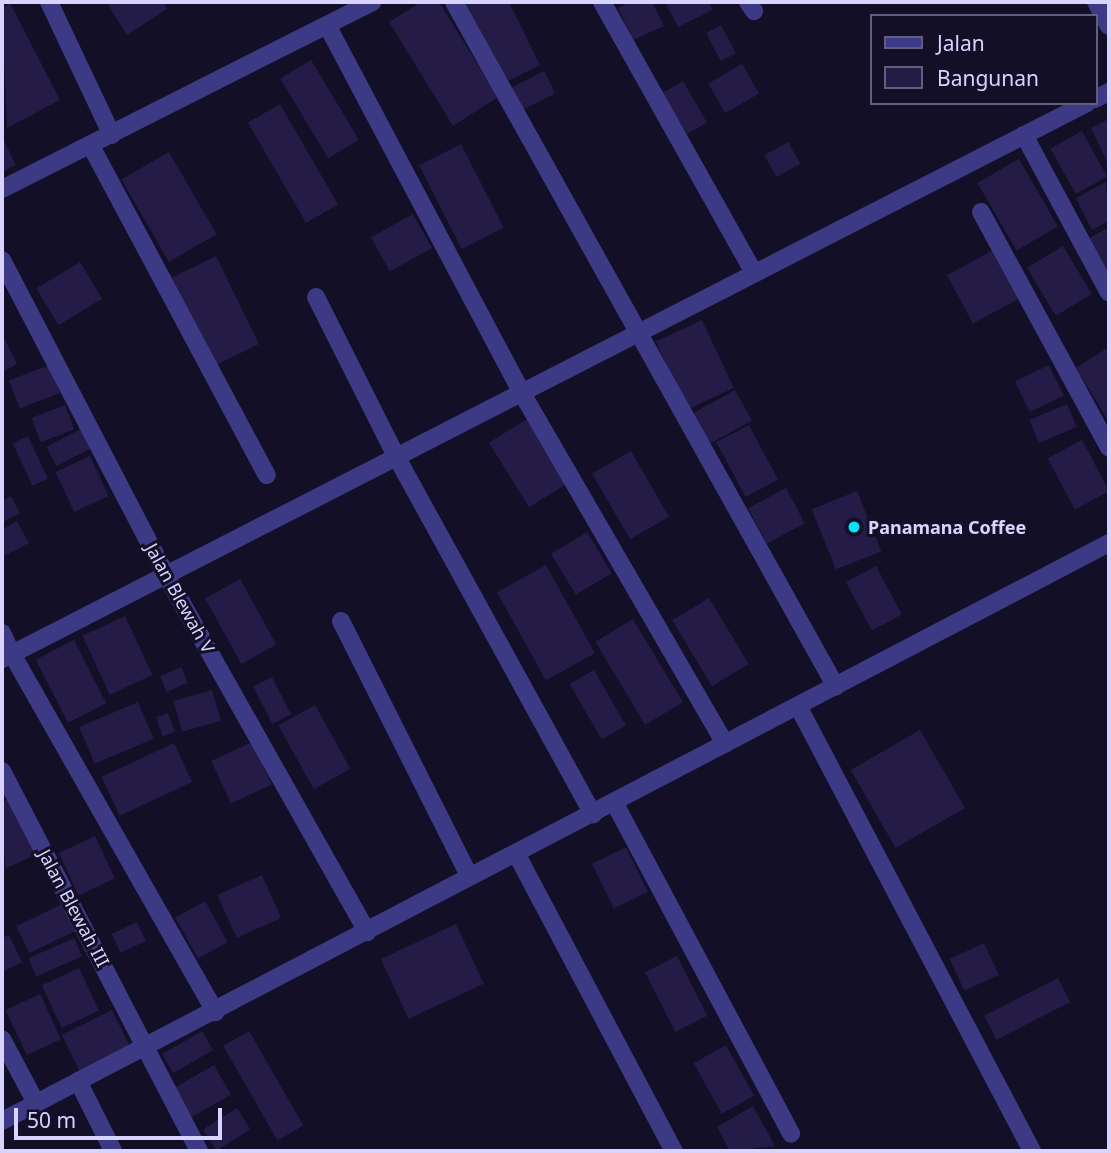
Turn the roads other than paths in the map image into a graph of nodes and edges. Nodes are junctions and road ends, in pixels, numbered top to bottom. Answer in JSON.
{"nodes":[{"id":1,"x":49,"y":2,"type":"edge"},
{"id":2,"x":373,"y":2,"type":"edge"},
{"id":3,"x":454,"y":2,"type":"edge"},
{"id":4,"x":602,"y":2,"type":"edge"},
{"id":5,"x":1096,"y":2,"type":"edge"},
{"id":6,"x":327,"y":25,"type":"junction"},
{"id":7,"x":1109,"y":26,"type":"edge"},
{"id":8,"x":1083,"y":105,"type":"edge"},
{"id":9,"x":112,"y":135,"type":"junction"},
{"id":10,"x":1024,"y":135,"type":"junction"},
{"id":11,"x":91,"y":146,"type":"junction"},
{"id":12,"x":2,"y":189,"type":"edge"},
{"id":13,"x":981,"y":212,"type":"dead end"},
{"id":14,"x":2,"y":260,"type":"edge"},
{"id":15,"x":754,"y":273,"type":"junction"},
{"id":16,"x":1109,"y":293,"type":"edge"},
{"id":17,"x":316,"y":297,"type":"dead end"},
{"id":18,"x":637,"y":333,"type":"junction"},
{"id":19,"x":523,"y":395,"type":"junction"},
{"id":20,"x":1109,"y":448,"type":"edge"},
{"id":21,"x":396,"y":456,"type":"junction"},
{"id":22,"x":267,"y":475,"type":"dead end"},
{"id":23,"x":1109,"y":543,"type":"edge"},
{"id":24,"x":166,"y":575,"type":"junction"},
{"id":25,"x":341,"y":621,"type":"dead end"},
{"id":26,"x":2,"y":633,"type":"edge"},
{"id":27,"x":7,"y":657,"type":"edge"},
{"id":28,"x":836,"y":687,"type":"junction"},
{"id":29,"x":798,"y":706,"type":"junction"},
{"id":30,"x":725,"y":744,"type":"junction"},
{"id":31,"x":2,"y":771,"type":"edge"},
{"id":32,"x":614,"y":802,"type":"junction"},
{"id":33,"x":593,"y":814,"type":"junction"},
{"id":34,"x":517,"y":855,"type":"junction"},
{"id":35,"x":469,"y":876,"type":"junction"},
{"id":36,"x":367,"y":932,"type":"junction"},
{"id":37,"x":215,"y":1012,"type":"junction"},
{"id":38,"x":2,"y":1039,"type":"edge"},
{"id":39,"x":146,"y":1046,"type":"junction"},
{"id":40,"x":78,"y":1081,"type":"junction"},
{"id":41,"x":36,"y":1103,"type":"junction"},
{"id":42,"x":2,"y":1121,"type":"edge"},
{"id":43,"x":791,"y":1134,"type":"dead end"},
{"id":44,"x":113,"y":1151,"type":"edge"},
{"id":45,"x":199,"y":1151,"type":"edge"},
{"id":46,"x":674,"y":1151,"type":"edge"},
{"id":47,"x":1032,"y":1151,"type":"edge"}],
"edges":[{"from":1,"to":9,"type":"street"},
{"from":2,"to":6,"type":"street"},
{"from":3,"to":18,"type":"street"},
{"from":4,"to":15,"type":"street"},
{"from":5,"to":7,"type":"street"},
{"from":6,"to":9,"type":"street"},
{"from":6,"to":19,"type":"street"},
{"from":8,"to":10,"type":"street"},
{"from":9,"to":11,"type":"street"},
{"from":10,"to":15,"type":"street"},
{"from":10,"to":16,"type":"street"},
{"from":11,"to":12,"type":"street"},
{"from":11,"to":22,"type":"street"},
{"from":13,"to":20,"type":"street"},
{"from":14,"to":24,"type":"street","name":"Jalan Blewah V"},
{"from":15,"to":18,"type":"street"},
{"from":17,"to":21,"type":"street"},
{"from":18,"to":19,"type":"street"},
{"from":18,"to":28,"type":"street"},
{"from":19,"to":21,"type":"street"},
{"from":19,"to":30,"type":"street"},
{"from":21,"to":24,"type":"street"},
{"from":21,"to":33,"type":"street"},
{"from":23,"to":28,"type":"street"},
{"from":24,"to":27,"type":"street"},
{"from":24,"to":36,"type":"street","name":"Jalan Blewah V"},
{"from":25,"to":35,"type":"street"},
{"from":26,"to":27,"type":"street"},
{"from":27,"to":37,"type":"street"},
{"from":28,"to":29,"type":"street"},
{"from":29,"to":30,"type":"street"},
{"from":29,"to":47,"type":"street"},
{"from":30,"to":32,"type":"street"},
{"from":31,"to":39,"type":"street","name":"Jalan Blewah III"},
{"from":32,"to":33,"type":"street"},
{"from":32,"to":43,"type":"street"},
{"from":33,"to":34,"type":"street"},
{"from":34,"to":35,"type":"street"},
{"from":34,"to":46,"type":"street"},
{"from":35,"to":36,"type":"street"},
{"from":36,"to":37,"type":"street"},
{"from":37,"to":39,"type":"street"},
{"from":38,"to":41,"type":"street"},
{"from":39,"to":40,"type":"street"},
{"from":39,"to":45,"type":"street","name":"Jalan Blewah III"},
{"from":40,"to":41,"type":"street"},
{"from":40,"to":44,"type":"street"},
{"from":41,"to":42,"type":"street"}]}
